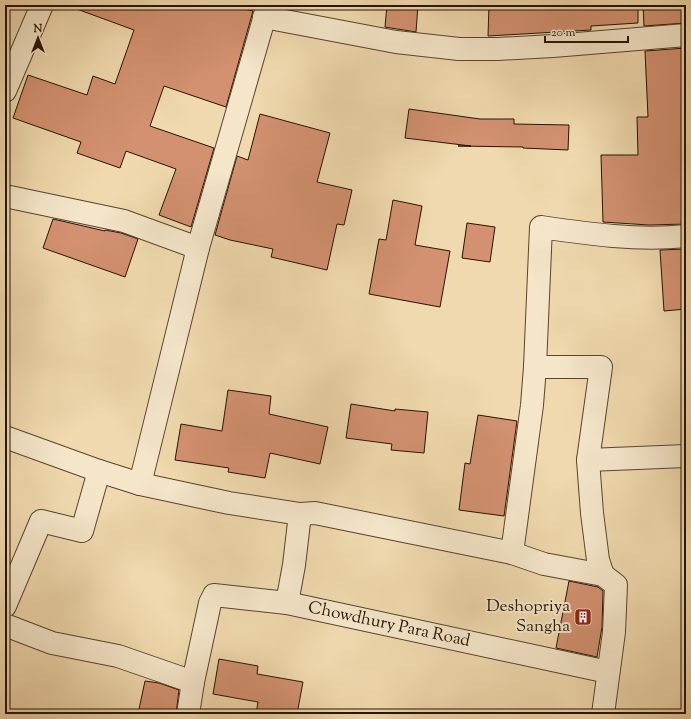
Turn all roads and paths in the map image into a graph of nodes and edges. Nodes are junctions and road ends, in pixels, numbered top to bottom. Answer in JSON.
{"nodes":[{"id":1,"x":42,"y":5,"type":"edge"},
{"id":2,"x":266,"y":11,"type":"edge"},
{"id":3,"x":686,"y":35,"type":"edge"},
{"id":4,"x":5,"y":91,"type":"edge"},
{"id":5,"x":5,"y":196,"type":"edge"},
{"id":6,"x":686,"y":236,"type":"edge"},
{"id":7,"x":198,"y":248,"type":"junction"},
{"id":8,"x":536,"y":367,"type":"junction"},
{"id":9,"x":5,"y":437,"type":"edge"},
{"id":10,"x":686,"y":456,"type":"edge"},
{"id":11,"x":588,"y":460,"type":"junction"},
{"id":12,"x":99,"y":471,"type":"junction"},
{"id":13,"x":140,"y":484,"type":"junction"},
{"id":14,"x":300,"y":514,"type":"junction"},
{"id":15,"x":512,"y":553,"type":"junction"},
{"id":16,"x":603,"y":575,"type":"junction"},
{"id":17,"x":287,"y":603,"type":"junction"},
{"id":18,"x":5,"y":606,"type":"edge"},
{"id":19,"x":5,"y":625,"type":"edge"},
{"id":20,"x":608,"y":672,"type":"junction"},
{"id":21,"x":193,"y":682,"type":"junction"},
{"id":22,"x":188,"y":714,"type":"edge"},
{"id":23,"x":603,"y":714,"type":"edge"}],
"edges":[{"from":1,"to":4,"type":"street"},
{"from":2,"to":3,"type":"street"},
{"from":2,"to":7,"type":"street"},
{"from":5,"to":7,"type":"street"},
{"from":6,"to":8,"type":"street"},
{"from":7,"to":13,"type":"street"},
{"from":8,"to":11,"type":"street"},
{"from":8,"to":15,"type":"street"},
{"from":9,"to":12,"type":"street"},
{"from":10,"to":11,"type":"street"},
{"from":11,"to":16,"type":"street"},
{"from":12,"to":13,"type":"street"},
{"from":12,"to":18,"type":"street"},
{"from":13,"to":14,"type":"street"},
{"from":14,"to":15,"type":"street"},
{"from":14,"to":17,"type":"street","name":"Chowdhury Para Road"},
{"from":15,"to":16,"type":"street"},
{"from":16,"to":20,"type":"street"},
{"from":17,"to":20,"type":"street","name":"Chowdhury Para Road"},
{"from":17,"to":21,"type":"street","name":"Chowdhury Para Road"},
{"from":19,"to":21,"type":"street"},
{"from":20,"to":23,"type":"street"},
{"from":21,"to":22,"type":"street","name":"Chowdhury Para Road"}]}
